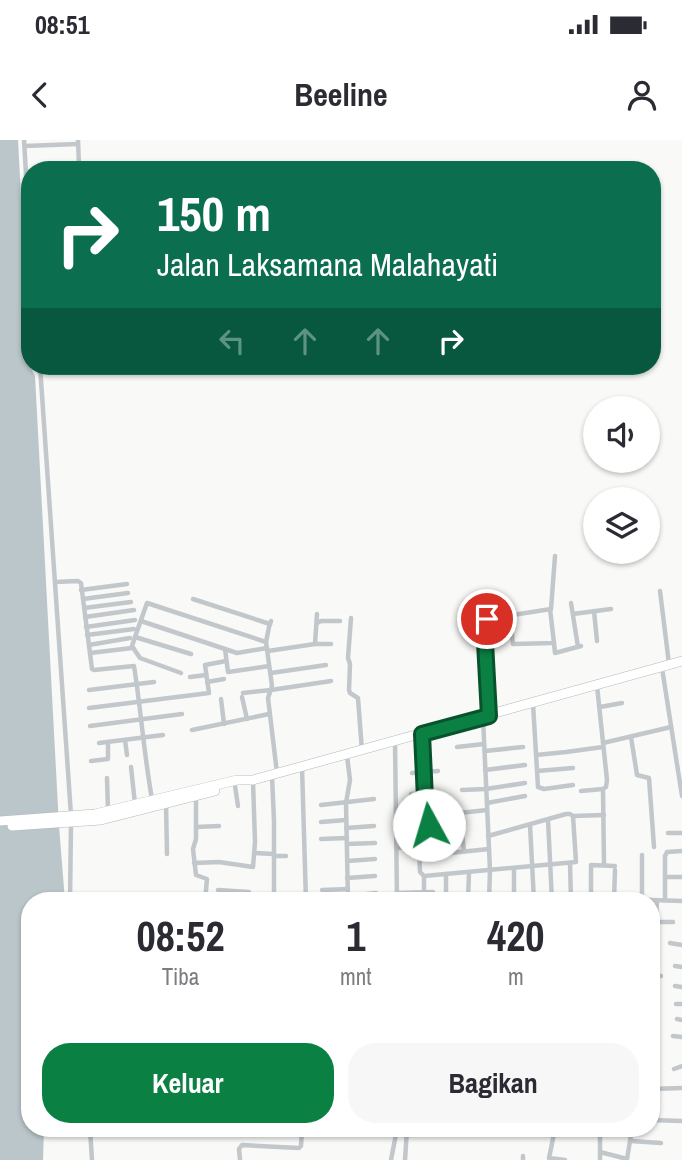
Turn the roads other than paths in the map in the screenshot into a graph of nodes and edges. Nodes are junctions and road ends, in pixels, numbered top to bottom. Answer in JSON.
{"nodes":[{"id":1,"x":78,"y":142,"type":"edge"},
{"id":2,"x":24,"y":143,"type":"edge"},
{"id":3,"x":26,"y":161,"type":"edge"},
{"id":4,"x":79,"y":161,"type":"edge"},
{"id":5,"x":41,"y":375,"type":"edge"},
{"id":6,"x":555,"y":556,"type":"dead end"},
{"id":7,"x":55,"y":582,"type":"junction"},
{"id":8,"x":127,"y":584,"type":"dead end"},
{"id":9,"x":81,"y":590,"type":"junction"},
{"id":10,"x":660,"y":591,"type":"dead end"},
{"id":11,"x":128,"y":593,"type":"dead end"},
{"id":12,"x":83,"y":599,"type":"junction"},
{"id":13,"x":193,"y":599,"type":"dead end"},
{"id":14,"x":131,"y":602,"type":"dead end"},
{"id":15,"x":571,"y":603,"type":"dead end"},
{"id":16,"x":84,"y":608,"type":"junction"},
{"id":17,"x":550,"y":609,"type":"junction"},
{"id":18,"x":611,"y":609,"type":"dead end"},
{"id":19,"x":134,"y":610,"type":"dead end"},
{"id":20,"x":594,"y":611,"type":"junction"},
{"id":21,"x":317,"y":614,"type":"dead end"},
{"id":22,"x":573,"y":614,"type":"junction"},
{"id":23,"x":510,"y":616,"type":"junction"},
{"id":24,"x":85,"y":617,"type":"junction"},
{"id":25,"x":351,"y":618,"type":"dead end"},
{"id":26,"x":138,"y":621,"type":"junction"},
{"id":27,"x":340,"y":621,"type":"dead end"},
{"id":28,"x":316,"y":624,"type":"junction"},
{"id":29,"x":86,"y":626,"type":"junction"},
{"id":30,"x":134,"y":629,"type":"dead end"},
{"id":31,"x":87,"y":635,"type":"junction"},
{"id":32,"x":132,"y":637,"type":"junction"},
{"id":33,"x":597,"y":641,"type":"dead end"},
{"id":34,"x":554,"y":643,"type":"junction"},
{"id":35,"x":315,"y":644,"type":"junction"},
{"id":36,"x":331,"y":644,"type":"dead end"},
{"id":37,"x":89,"y":645,"type":"junction"},
{"id":38,"x":267,"y":647,"type":"junction"},
{"id":39,"x":132,"y":648,"type":"junction"},
{"id":40,"x":225,"y":649,"type":"junction"},
{"id":41,"x":90,"y":653,"type":"junction"},
{"id":42,"x":191,"y":654,"type":"dead end"},
{"id":43,"x":226,"y":661,"type":"junction"},
{"id":44,"x":682,"y":661,"type":"edge"},
{"id":45,"x":326,"y":665,"type":"dead end"},
{"id":46,"x":270,"y":666,"type":"junction"},
{"id":47,"x":666,"y":666,"type":"junction"},
{"id":48,"x":181,"y":673,"type":"dead end"},
{"id":49,"x":271,"y":673,"type":"junction"},
{"id":50,"x":206,"y":675,"type":"junction"},
{"id":51,"x":190,"y":677,"type":"dead end"},
{"id":52,"x":224,"y":679,"type":"dead end"},
{"id":53,"x":331,"y":681,"type":"dead end"},
{"id":54,"x":155,"y":682,"type":"dead end"},
{"id":55,"x":207,"y":682,"type":"junction"},
{"id":56,"x":137,"y":684,"type":"junction"},
{"id":57,"x":597,"y":685,"type":"junction"},
{"id":58,"x":89,"y":690,"type":"dead end"},
{"id":59,"x":271,"y":690,"type":"junction"},
{"id":60,"x":220,"y":699,"type":"dead end"},
{"id":61,"x":139,"y":701,"type":"junction"},
{"id":62,"x":533,"y":703,"type":"junction"},
{"id":63,"x":622,"y":703,"type":"dead end"},
{"id":64,"x":600,"y":707,"type":"junction"},
{"id":65,"x":89,"y":708,"type":"dead end"},
{"id":66,"x":182,"y":714,"type":"dead end"},
{"id":67,"x":269,"y":715,"type":"junction"},
{"id":68,"x":486,"y":716,"type":"junction"},
{"id":69,"x":142,"y":719,"type":"junction"},
{"id":70,"x":247,"y":719,"type":"junction"},
{"id":71,"x":224,"y":724,"type":"junction"},
{"id":72,"x":90,"y":726,"type":"dead end"},
{"id":73,"x":671,"y":727,"type":"junction"},
{"id":74,"x":192,"y":730,"type":"dead end"},
{"id":75,"x":422,"y":734,"type":"junction"},
{"id":76,"x":163,"y":735,"type":"dead end"},
{"id":77,"x":144,"y":737,"type":"junction"},
{"id":78,"x":631,"y":737,"type":"junction"},
{"id":79,"x":125,"y":740,"type":"junction"},
{"id":80,"x":395,"y":741,"type":"junction"},
{"id":81,"x":108,"y":742,"type":"junction"},
{"id":82,"x":99,"y":743,"type":"dead end"},
{"id":83,"x":484,"y":744,"type":"junction"},
{"id":84,"x":603,"y":745,"type":"junction"},
{"id":85,"x":457,"y":747,"type":"dead end"},
{"id":86,"x":523,"y":747,"type":"dead end"},
{"id":87,"x":362,"y":751,"type":"junction"},
{"id":88,"x":485,"y":751,"type":"junction"},
{"id":89,"x":127,"y":755,"type":"dead end"},
{"id":90,"x":346,"y":755,"type":"junction"},
{"id":91,"x":536,"y":755,"type":"junction"},
{"id":92,"x":90,"y":761,"type":"dead end"},
{"id":93,"x":525,"y":765,"type":"dead end"},
{"id":94,"x":131,"y":767,"type":"dead end"},
{"id":95,"x":302,"y":767,"type":"junction"},
{"id":96,"x":573,"y":768,"type":"dead end"},
{"id":97,"x":485,"y":770,"type":"junction"},
{"id":98,"x":438,"y":771,"type":"dead end"},
{"id":99,"x":537,"y":771,"type":"junction"},
{"id":100,"x":424,"y":772,"type":"junction"},
{"id":101,"x":412,"y":773,"type":"dead end"},
{"id":102,"x":274,"y":775,"type":"junction"},
{"id":103,"x":107,"y":778,"type":"dead end"},
{"id":104,"x":244,"y":783,"type":"junction"},
{"id":105,"x":525,"y":783,"type":"dead end"},
{"id":106,"x":573,"y":785,"type":"dead end"},
{"id":107,"x":486,"y":789,"type":"junction"},
{"id":108,"x":603,"y":789,"type":"junction"},
{"id":109,"x":462,"y":790,"type":"dead end"},
{"id":110,"x":581,"y":791,"type":"dead end"},
{"id":111,"x":439,"y":792,"type":"dead end"},
{"id":112,"x":425,"y":793,"type":"junction"},
{"id":113,"x":411,"y":794,"type":"dead end"},
{"id":114,"x":195,"y":796,"type":"junction"},
{"id":115,"x":525,"y":796,"type":"dead end"},
{"id":116,"x":682,"y":796,"type":"edge"},
{"id":117,"x":374,"y":799,"type":"dead end"},
{"id":118,"x":152,"y":800,"type":"junction"},
{"id":119,"x":166,"y":803,"type":"junction"},
{"id":120,"x":346,"y":803,"type":"junction"},
{"id":121,"x":487,"y":803,"type":"junction"},
{"id":122,"x":135,"y":804,"type":"junction"},
{"id":123,"x":321,"y":805,"type":"dead end"},
{"id":124,"x":238,"y":806,"type":"dead end"},
{"id":125,"x":487,"y":810,"type":"junction"},
{"id":126,"x":108,"y":812,"type":"junction"},
{"id":127,"x":426,"y":813,"type":"junction"},
{"id":128,"x":441,"y":813,"type":"dead end"},
{"id":129,"x":460,"y":813,"type":"dead end"},
{"id":130,"x":413,"y":814,"type":"dead end"},
{"id":131,"x":604,"y":815,"type":"junction"},
{"id":132,"x":573,"y":816,"type":"junction"},
{"id":133,"x":89,"y":818,"type":"junction"},
{"id":134,"x":71,"y":819,"type":"junction"},
{"id":135,"x":346,"y":820,"type":"junction"},
{"id":136,"x":548,"y":820,"type":"junction"},
{"id":137,"x":0,"y":821,"type":"edge"},
{"id":138,"x":321,"y":822,"type":"dead end"},
{"id":139,"x":441,"y":825,"type":"dead end"},
{"id":140,"x":530,"y":825,"type":"junction"},
{"id":141,"x":219,"y":826,"type":"dead end"},
{"id":142,"x":374,"y":826,"type":"dead end"},
{"id":143,"x":0,"y":827,"type":"edge"},
{"id":144,"x":196,"y":827,"type":"junction"},
{"id":145,"x":346,"y":828,"type":"junction"},
{"id":146,"x":461,"y":832,"type":"dead end"},
{"id":147,"x":668,"y":833,"type":"dead end"},
{"id":148,"x":682,"y":833,"type":"edge"},
{"id":149,"x":488,"y":836,"type":"junction"},
{"id":150,"x":321,"y":839,"type":"dead end"},
{"id":151,"x":347,"y":841,"type":"junction"},
{"id":152,"x":375,"y":843,"type":"dead end"},
{"id":153,"x":440,"y":845,"type":"dead end"},
{"id":154,"x":419,"y":847,"type":"junction"},
{"id":155,"x":396,"y":848,"type":"junction"},
{"id":156,"x":654,"y":848,"type":"dead end"},
{"id":157,"x":489,"y":849,"type":"junction"},
{"id":158,"x":464,"y":851,"type":"junction"},
{"id":159,"x":682,"y":851,"type":"edge"},
{"id":160,"x":167,"y":853,"type":"dead end"},
{"id":161,"x":254,"y":853,"type":"junction"},
{"id":162,"x":450,"y":853,"type":"dead end"},
{"id":163,"x":274,"y":855,"type":"junction"},
{"id":164,"x":642,"y":855,"type":"dead end"},
{"id":165,"x":286,"y":856,"type":"dead end"},
{"id":166,"x":375,"y":859,"type":"dead end"},
{"id":167,"x":347,"y":862,"type":"junction"},
{"id":168,"x":194,"y":863,"type":"junction"},
{"id":169,"x":570,"y":863,"type":"junction"},
{"id":170,"x":550,"y":865,"type":"junction"},
{"id":171,"x":533,"y":866,"type":"junction"},
{"id":172,"x":604,"y":866,"type":"junction"},
{"id":173,"x":514,"y":868,"type":"junction"},
{"id":174,"x":490,"y":870,"type":"junction"},
{"id":175,"x":469,"y":872,"type":"junction"},
{"id":176,"x":446,"y":874,"type":"junction"},
{"id":177,"x":375,"y":876,"type":"dead end"},
{"id":178,"x":424,"y":876,"type":"junction"},
{"id":179,"x":665,"y":877,"type":"junction"},
{"id":180,"x":682,"y":877,"type":"edge"},
{"id":181,"x":347,"y":878,"type":"junction"},
{"id":182,"x":218,"y":890,"type":"dead end"},
{"id":183,"x":322,"y":890,"type":"dead end"},
{"id":184,"x":71,"y":892,"type":"edge"},
{"id":185,"x":206,"y":892,"type":"edge"},
{"id":186,"x":249,"y":892,"type":"edge"},
{"id":187,"x":274,"y":892,"type":"edge"},
{"id":188,"x":306,"y":892,"type":"edge"},
{"id":189,"x":332,"y":892,"type":"edge"},
{"id":190,"x":348,"y":892,"type":"edge"},
{"id":191,"x":397,"y":892,"type":"edge"},
{"id":192,"x":424,"y":892,"type":"joint"},
{"id":193,"x":433,"y":892,"type":"edge"},
{"id":194,"x":446,"y":892,"type":"edge"},
{"id":195,"x":468,"y":892,"type":"edge"},
{"id":196,"x":489,"y":892,"type":"edge"},
{"id":197,"x":514,"y":892,"type":"edge"},
{"id":198,"x":534,"y":892,"type":"edge"},
{"id":199,"x":552,"y":892,"type":"edge"},
{"id":200,"x":571,"y":892,"type":"edge"},
{"id":201,"x":591,"y":892,"type":"edge"},
{"id":202,"x":614,"y":892,"type":"edge"},
{"id":203,"x":638,"y":892,"type":"edge"},
{"id":204,"x":660,"y":900,"type":"edge"},
{"id":205,"x":665,"y":900,"type":"junction"},
{"id":206,"x":682,"y":901,"type":"edge"},
{"id":207,"x":660,"y":922,"type":"edge"},
{"id":208,"x":673,"y":922,"type":"dead end"},
{"id":209,"x":670,"y":943,"type":"dead end"},
{"id":210,"x":682,"y":945,"type":"edge"},
{"id":211,"x":675,"y":966,"type":"dead end"},
{"id":212,"x":682,"y":967,"type":"edge"},
{"id":213,"x":673,"y":1036,"type":"dead end"},
{"id":214,"x":682,"y":1037,"type":"edge"},
{"id":215,"x":682,"y":1066,"type":"edge"},
{"id":216,"x":674,"y":1069,"type":"dead end"},
{"id":217,"x":682,"y":1088,"type":"edge"},
{"id":218,"x":660,"y":1089,"type":"edge"},
{"id":219,"x":660,"y":1120,"type":"edge"},
{"id":220,"x":682,"y":1121,"type":"edge"},
{"id":221,"x":90,"y":1137,"type":"edge"},
{"id":222,"x":302,"y":1137,"type":"edge"},
{"id":223,"x":395,"y":1137,"type":"edge"},
{"id":224,"x":406,"y":1137,"type":"edge"},
{"id":225,"x":553,"y":1137,"type":"edge"},
{"id":226,"x":600,"y":1137,"type":"edge"},
{"id":227,"x":631,"y":1137,"type":"edge"},
{"id":228,"x":631,"y":1141,"type":"junction"},
{"id":229,"x":662,"y":1143,"type":"dead end"},
{"id":230,"x":600,"y":1152,"type":"junction"},
{"id":231,"x":549,"y":1159,"type":"edge"},
{"id":232,"x":92,"y":1160,"type":"edge"},
{"id":233,"x":240,"y":1160,"type":"edge"},
{"id":234,"x":391,"y":1160,"type":"edge"},
{"id":235,"x":405,"y":1160,"type":"edge"},
{"id":236,"x":565,"y":1160,"type":"edge"},
{"id":237,"x":600,"y":1160,"type":"edge"}],
"edges":[{"from":1,"to":2,"type":"street"},
{"from":1,"to":4,"type":"street"},
{"from":2,"to":3,"type":"street"},
{"from":5,"to":7,"type":"street"},
{"from":6,"to":17,"type":"street"},
{"from":7,"to":9,"type":"street"},
{"from":7,"to":134,"type":"street"},
{"from":8,"to":9,"type":"street"},
{"from":9,"to":12,"type":"street"},
{"from":10,"to":47,"type":"street"},
{"from":11,"to":12,"type":"street"},
{"from":12,"to":16,"type":"street"},
{"from":13,"to":38,"type":"street"},
{"from":14,"to":16,"type":"street"},
{"from":15,"to":22,"type":"street"},
{"from":16,"to":24,"type":"street"},
{"from":17,"to":23,"type":"street"},
{"from":17,"to":34,"type":"street"},
{"from":18,"to":20,"type":"street"},
{"from":19,"to":24,"type":"street"},
{"from":20,"to":22,"type":"street"},
{"from":20,"to":33,"type":"street"},
{"from":21,"to":28,"type":"street"},
{"from":22,"to":34,"type":"street"},
{"from":23,"to":34,"type":"street"},
{"from":23,"to":68,"type":"street"},
{"from":24,"to":29,"type":"street"},
{"from":25,"to":87,"type":"street"},
{"from":26,"to":29,"type":"street"},
{"from":26,"to":32,"type":"street"},
{"from":26,"to":38,"type":"street"},
{"from":26,"to":40,"type":"street"},
{"from":27,"to":28,"type":"street"},
{"from":28,"to":35,"type":"street"},
{"from":29,"to":31,"type":"street"},
{"from":30,"to":31,"type":"street"},
{"from":31,"to":37,"type":"street"},
{"from":32,"to":37,"type":"street"},
{"from":32,"to":39,"type":"street"},
{"from":32,"to":42,"type":"street"},
{"from":35,"to":36,"type":"street"},
{"from":35,"to":38,"type":"street"},
{"from":37,"to":41,"type":"street"},
{"from":38,"to":40,"type":"street"},
{"from":38,"to":46,"type":"street"},
{"from":39,"to":41,"type":"street"},
{"from":39,"to":48,"type":"street"},
{"from":40,"to":43,"type":"street"},
{"from":41,"to":56,"type":"street"},
{"from":43,"to":46,"type":"street"},
{"from":43,"to":50,"type":"street"},
{"from":44,"to":47,"type":"highway"},
{"from":45,"to":49,"type":"street"},
{"from":46,"to":49,"type":"street"},
{"from":47,"to":57,"type":"highway"},
{"from":47,"to":73,"type":"street"},
{"from":49,"to":59,"type":"street"},
{"from":50,"to":51,"type":"street"},
{"from":50,"to":55,"type":"street"},
{"from":52,"to":55,"type":"street"},
{"from":53,"to":59,"type":"street"},
{"from":54,"to":56,"type":"street"},
{"from":55,"to":61,"type":"street"},
{"from":56,"to":58,"type":"street"},
{"from":56,"to":61,"type":"street"},
{"from":57,"to":62,"type":"highway"},
{"from":57,"to":64,"type":"street"},
{"from":59,"to":67,"type":"street"},
{"from":59,"to":70,"type":"street"},
{"from":60,"to":71,"type":"street"},
{"from":61,"to":65,"type":"street"},
{"from":61,"to":69,"type":"street"},
{"from":62,"to":68,"type":"highway"},
{"from":62,"to":91,"type":"street"},
{"from":63,"to":64,"type":"street"},
{"from":64,"to":84,"type":"street"},
{"from":66,"to":69,"type":"street"},
{"from":67,"to":70,"type":"street"},
{"from":67,"to":102,"type":"street"},
{"from":68,"to":75,"type":"highway"},
{"from":68,"to":83,"type":"street"},
{"from":69,"to":72,"type":"street"},
{"from":69,"to":77,"type":"street"},
{"from":70,"to":71,"type":"street"},
{"from":71,"to":74,"type":"street"},
{"from":73,"to":78,"type":"street"},
{"from":73,"to":116,"type":"street"},
{"from":75,"to":80,"type":"highway"},
{"from":75,"to":100,"type":"street"},
{"from":76,"to":77,"type":"street"},
{"from":77,"to":79,"type":"street"},
{"from":77,"to":118,"type":"street"},
{"from":78,"to":84,"type":"street"},
{"from":78,"to":156,"type":"street"},
{"from":79,"to":81,"type":"street"},
{"from":79,"to":89,"type":"street"},
{"from":80,"to":87,"type":"highway"},
{"from":80,"to":155,"type":"street"},
{"from":81,"to":82,"type":"street"},
{"from":81,"to":92,"type":"street"},
{"from":83,"to":85,"type":"street"},
{"from":83,"to":88,"type":"street"},
{"from":84,"to":91,"type":"street"},
{"from":84,"to":108,"type":"street"},
{"from":86,"to":88,"type":"street"},
{"from":87,"to":90,"type":"highway"},
{"from":88,"to":97,"type":"street"},
{"from":90,"to":95,"type":"highway"},
{"from":90,"to":120,"type":"street"},
{"from":91,"to":99,"type":"street"},
{"from":93,"to":97,"type":"street"},
{"from":94,"to":122,"type":"street"},
{"from":95,"to":102,"type":"highway"},
{"from":95,"to":188,"type":"street"},
{"from":96,"to":99,"type":"street"},
{"from":97,"to":107,"type":"street"},
{"from":98,"to":100,"type":"street"},
{"from":99,"to":106,"type":"street"},
{"from":100,"to":101,"type":"street"},
{"from":100,"to":112,"type":"street"},
{"from":102,"to":104,"type":"highway"},
{"from":102,"to":163,"type":"street"},
{"from":103,"to":126,"type":"street"},
{"from":104,"to":114,"type":"highway"},
{"from":104,"to":118,"type":"highway"},
{"from":104,"to":124,"type":"street"},
{"from":104,"to":161,"type":"street"},
{"from":105,"to":107,"type":"street"},
{"from":107,"to":109,"type":"street"},
{"from":107,"to":121,"type":"street"},
{"from":108,"to":110,"type":"street"},
{"from":108,"to":131,"type":"street"},
{"from":111,"to":112,"type":"street"},
{"from":112,"to":113,"type":"street"},
{"from":112,"to":127,"type":"street"},
{"from":114,"to":119,"type":"highway"},
{"from":114,"to":144,"type":"street"},
{"from":115,"to":121,"type":"street"},
{"from":117,"to":120,"type":"street"},
{"from":118,"to":122,"type":"highway"},
{"from":119,"to":133,"type":"highway"},
{"from":119,"to":160,"type":"street"},
{"from":120,"to":123,"type":"street"},
{"from":120,"to":135,"type":"street"},
{"from":121,"to":125,"type":"street"},
{"from":122,"to":126,"type":"highway"},
{"from":125,"to":129,"type":"street"},
{"from":125,"to":149,"type":"street"},
{"from":126,"to":133,"type":"highway"},
{"from":127,"to":128,"type":"street"},
{"from":127,"to":130,"type":"street"},
{"from":127,"to":139,"type":"street"},
{"from":131,"to":132,"type":"street"},
{"from":131,"to":172,"type":"street"},
{"from":132,"to":136,"type":"street"},
{"from":132,"to":169,"type":"street"},
{"from":133,"to":134,"type":"highway"},
{"from":134,"to":137,"type":"highway"},
{"from":134,"to":143,"type":"highway"},
{"from":134,"to":184,"type":"street"},
{"from":135,"to":138,"type":"street"},
{"from":135,"to":145,"type":"street"},
{"from":136,"to":140,"type":"street"},
{"from":136,"to":170,"type":"street"},
{"from":140,"to":149,"type":"street"},
{"from":140,"to":171,"type":"street"},
{"from":141,"to":144,"type":"street"},
{"from":142,"to":145,"type":"street"},
{"from":144,"to":168,"type":"street"},
{"from":145,"to":151,"type":"street"},
{"from":146,"to":158,"type":"street"},
{"from":147,"to":148,"type":"street"},
{"from":149,"to":157,"type":"street"},
{"from":150,"to":151,"type":"street"},
{"from":151,"to":152,"type":"street"},
{"from":151,"to":167,"type":"street"},
{"from":153,"to":154,"type":"street"},
{"from":154,"to":155,"type":"street"},
{"from":154,"to":178,"type":"street"},
{"from":155,"to":191,"type":"street"},
{"from":157,"to":158,"type":"street"},
{"from":157,"to":174,"type":"street"},
{"from":158,"to":162,"type":"street"},
{"from":159,"to":179,"type":"street"},
{"from":161,"to":163,"type":"street"},
{"from":161,"to":168,"type":"street"},
{"from":163,"to":165,"type":"street"},
{"from":163,"to":187,"type":"street"},
{"from":164,"to":203,"type":"street"},
{"from":166,"to":167,"type":"street"},
{"from":167,"to":181,"type":"street"},
{"from":168,"to":185,"type":"street"},
{"from":169,"to":170,"type":"street"},
{"from":169,"to":200,"type":"street"},
{"from":170,"to":171,"type":"street"},
{"from":170,"to":199,"type":"street"},
{"from":171,"to":173,"type":"street"},
{"from":171,"to":198,"type":"street"},
{"from":172,"to":201,"type":"street"},
{"from":172,"to":202,"type":"street"},
{"from":173,"to":174,"type":"street"},
{"from":173,"to":197,"type":"street"},
{"from":174,"to":175,"type":"street"},
{"from":174,"to":196,"type":"street"},
{"from":175,"to":176,"type":"street"},
{"from":175,"to":195,"type":"street"},
{"from":176,"to":178,"type":"street"},
{"from":176,"to":194,"type":"street"},
{"from":177,"to":181,"type":"street"},
{"from":178,"to":192,"type":"street"},
{"from":179,"to":180,"type":"street"},
{"from":179,"to":205,"type":"street"},
{"from":181,"to":190,"type":"street"},
{"from":182,"to":186,"type":"street"},
{"from":183,"to":189,"type":"street"},
{"from":192,"to":193,"type":"street"},
{"from":204,"to":205,"type":"street"},
{"from":205,"to":206,"type":"street"},
{"from":207,"to":208,"type":"street"},
{"from":209,"to":210,"type":"street"},
{"from":211,"to":212,"type":"street"},
{"from":213,"to":214,"type":"street"},
{"from":215,"to":216,"type":"street"},
{"from":217,"to":218,"type":"street"},
{"from":219,"to":220,"type":"street"},
{"from":221,"to":232,"type":"street"},
{"from":222,"to":233,"type":"street"},
{"from":223,"to":234,"type":"street"},
{"from":224,"to":235,"type":"street"},
{"from":225,"to":231,"type":"street"},
{"from":226,"to":230,"type":"street"},
{"from":227,"to":228,"type":"street"},
{"from":228,"to":229,"type":"street"},
{"from":228,"to":230,"type":"street"},
{"from":230,"to":237,"type":"street"},
{"from":231,"to":236,"type":"street"}]}
